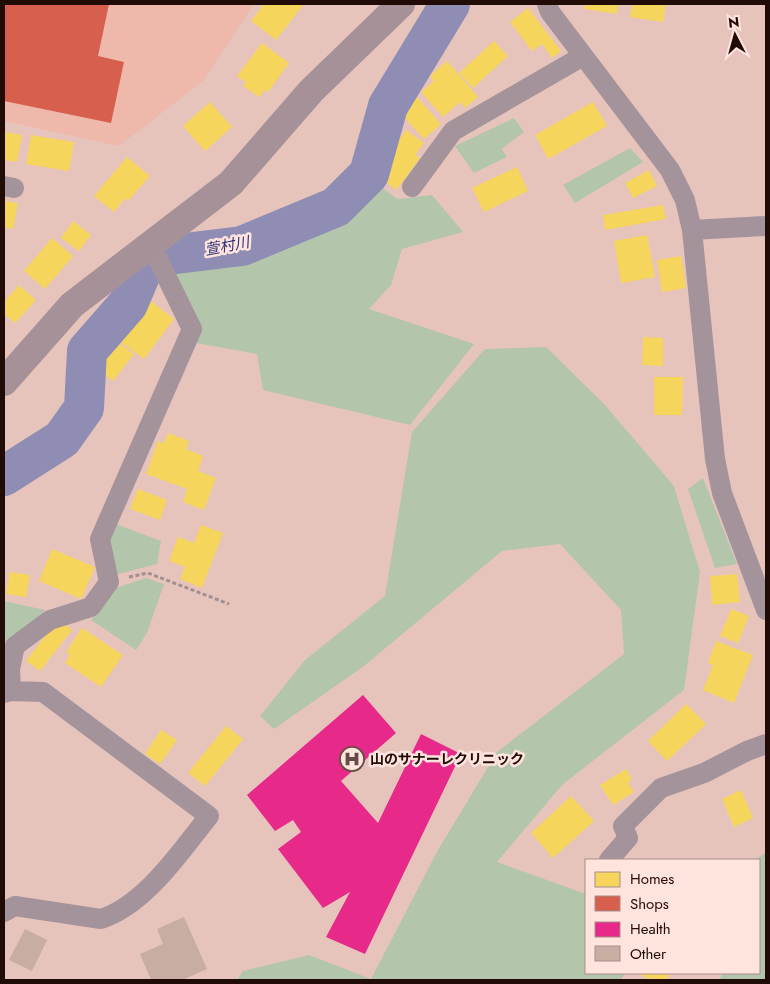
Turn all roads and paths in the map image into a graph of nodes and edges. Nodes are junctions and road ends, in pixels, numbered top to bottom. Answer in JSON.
{"nodes":[{"id":1,"x":401,"y":4,"type":"edge"},
{"id":2,"x":547,"y":4,"type":"edge"},
{"id":3,"x":583,"y":56,"type":"junction"},
{"id":4,"x":412,"y":187,"type":"dead end"},
{"id":5,"x":766,"y":226,"type":"edge"},
{"id":6,"x":692,"y":230,"type":"junction"},
{"id":7,"x":156,"y":254,"type":"junction"},
{"id":8,"x":4,"y":382,"type":"edge"},
{"id":9,"x":109,"y":582,"type":"junction"},
{"id":10,"x":230,"y":604,"type":"dead end"},
{"id":11,"x":766,"y":610,"type":"edge"},
{"id":12,"x":7,"y":692,"type":"edge"},
{"id":13,"x":766,"y":744,"type":"edge"},
{"id":14,"x":610,"y":859,"type":"edge"},
{"id":15,"x":4,"y":912,"type":"edge"}],
"edges":[{"from":1,"to":7,"type":"street"},
{"from":2,"to":3,"type":"street"},
{"from":3,"to":4,"type":"street"},
{"from":3,"to":6,"type":"street"},
{"from":5,"to":6,"type":"street"},
{"from":6,"to":11,"type":"street"},
{"from":7,"to":8,"type":"street"},
{"from":7,"to":9,"type":"street"},
{"from":9,"to":10,"type":"path"},
{"from":9,"to":12,"type":"street"},
{"from":12,"to":15,"type":"street"},
{"from":13,"to":14,"type":"street"}]}
